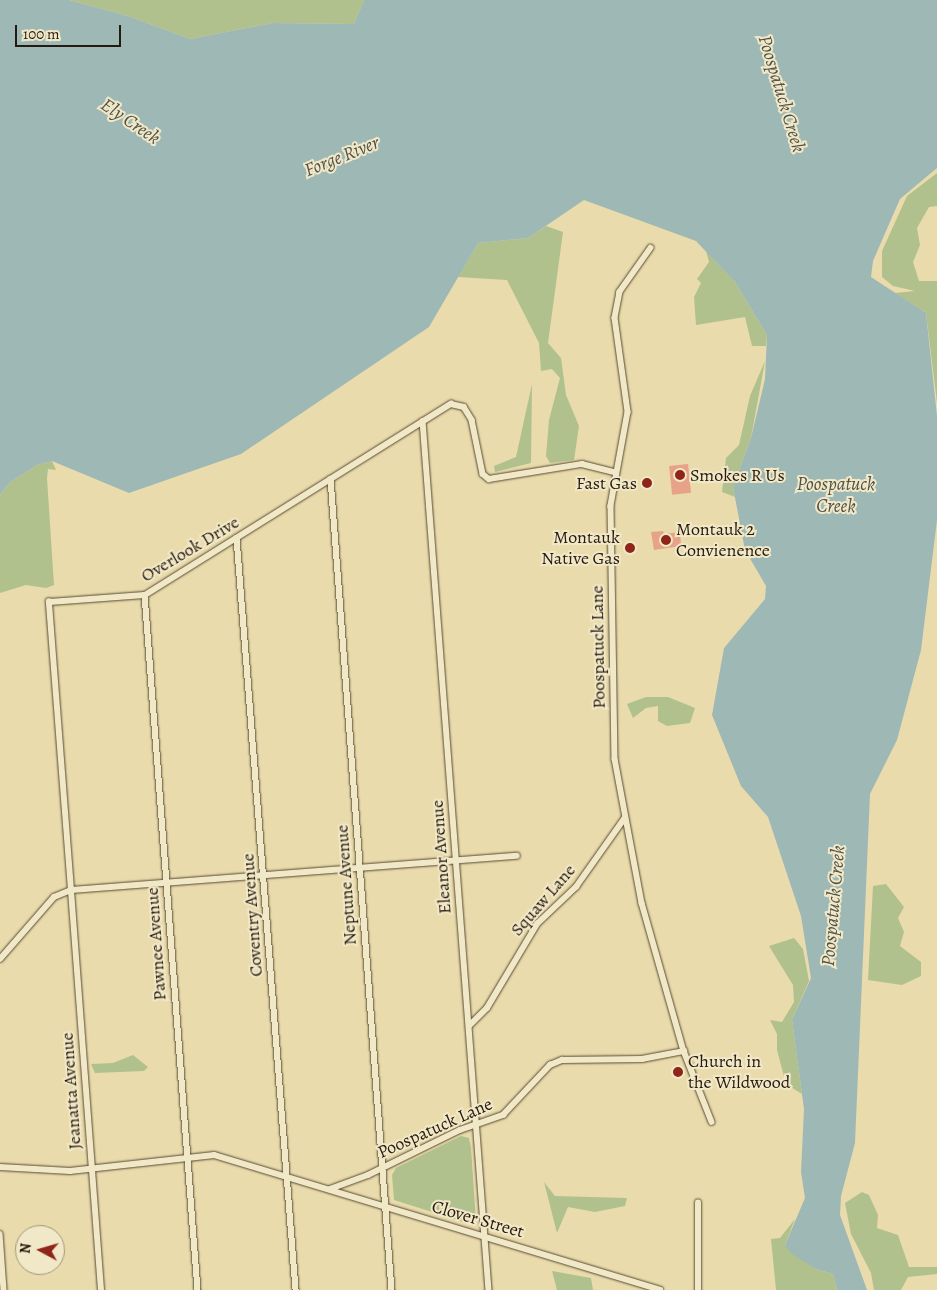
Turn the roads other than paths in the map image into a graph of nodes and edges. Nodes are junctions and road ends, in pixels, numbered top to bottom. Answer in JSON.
{"nodes":[{"id":1,"x":651,"y":248,"type":"dead end"},
{"id":2,"x":422,"y":421,"type":"junction"},
{"id":3,"x":614,"y":472,"type":"junction"},
{"id":4,"x":331,"y":479,"type":"junction"},
{"id":5,"x":237,"y":538,"type":"junction"},
{"id":6,"x":145,"y":595,"type":"junction"},
{"id":7,"x":624,"y":819,"type":"junction"},
{"id":8,"x":517,"y":856,"type":"dead end"},
{"id":9,"x":457,"y":860,"type":"junction"},
{"id":10,"x":359,"y":867,"type":"junction"},
{"id":11,"x":264,"y":875,"type":"junction"},
{"id":12,"x":167,"y":884,"type":"junction"},
{"id":13,"x":71,"y":890,"type":"junction"},
{"id":14,"x":0,"y":959,"type":"edge"},
{"id":15,"x":469,"y":1026,"type":"junction"},
{"id":16,"x":684,"y":1051,"type":"junction"},
{"id":17,"x":712,"y":1122,"type":"dead end"},
{"id":18,"x":477,"y":1126,"type":"junction"},
{"id":19,"x":188,"y":1157,"type":"junction"},
{"id":20,"x":0,"y":1167,"type":"edge"},
{"id":21,"x":383,"y":1167,"type":"junction"},
{"id":22,"x":92,"y":1169,"type":"junction"},
{"id":23,"x":287,"y":1178,"type":"junction"},
{"id":24,"x":330,"y":1189,"type":"junction"},
{"id":25,"x":698,"y":1203,"type":"dead end"},
{"id":26,"x":386,"y":1208,"type":"junction"},
{"id":27,"x":0,"y":1234,"type":"edge"},
{"id":28,"x":485,"y":1237,"type":"junction"},
{"id":29,"x":4,"y":1290,"type":"edge"},
{"id":30,"x":101,"y":1290,"type":"edge"},
{"id":31,"x":198,"y":1290,"type":"edge"},
{"id":32,"x":296,"y":1290,"type":"edge"},
{"id":33,"x":392,"y":1290,"type":"edge"},
{"id":34,"x":489,"y":1290,"type":"edge"},
{"id":35,"x":660,"y":1290,"type":"edge"},
{"id":36,"x":698,"y":1290,"type":"edge"}],
"edges":[{"from":1,"to":3,"type":"street","name":"Poospatuck Lane"},
{"from":2,"to":3,"type":"street","name":"Overlook Drive"},
{"from":2,"to":4,"type":"street","name":"Overlook Drive"},
{"from":2,"to":9,"type":"street","name":"Eleanor Avenue"},
{"from":3,"to":7,"type":"street","name":"Poospatuck Lane"},
{"from":4,"to":5,"type":"street","name":"Overlook Drive"},
{"from":4,"to":10,"type":"street","name":"Neptune Avenue"},
{"from":5,"to":6,"type":"street","name":"Overlook Drive"},
{"from":5,"to":11,"type":"street","name":"Coventry Avenue"},
{"from":6,"to":12,"type":"street","name":"Pawnee Avenue"},
{"from":6,"to":13,"type":"street","name":"Overlook Drive"},
{"from":7,"to":15,"type":"street","name":"Squaw Lane"},
{"from":7,"to":16,"type":"street","name":"Poospatuck Lane"},
{"from":8,"to":9,"type":"street"},
{"from":9,"to":10,"type":"street"},
{"from":9,"to":15,"type":"street","name":"Eleanor Avenue"},
{"from":10,"to":11,"type":"street"},
{"from":10,"to":21,"type":"street","name":"Neptune Avenue"},
{"from":11,"to":12,"type":"street"},
{"from":11,"to":23,"type":"street","name":"Coventry Avenue"},
{"from":12,"to":13,"type":"street"},
{"from":12,"to":19,"type":"street","name":"Pawnee Avenue"},
{"from":13,"to":14,"type":"street"},
{"from":13,"to":22,"type":"street","name":"Jeanatta Avenue"},
{"from":15,"to":18,"type":"street","name":"Eleanor Avenue"},
{"from":16,"to":17,"type":"street","name":"Poospatuck Lane"},
{"from":16,"to":18,"type":"street","name":"Poospatuck Lane"},
{"from":18,"to":21,"type":"street","name":"Poospatuck Lane"},
{"from":18,"to":28,"type":"street","name":"Eleanor Avenue"},
{"from":19,"to":22,"type":"street"},
{"from":19,"to":23,"type":"street"},
{"from":19,"to":31,"type":"street","name":"Pawnee Avenue"},
{"from":20,"to":22,"type":"street"},
{"from":21,"to":24,"type":"street","name":"Poospatuck Lane"},
{"from":21,"to":26,"type":"street","name":"Neptune Avenue"},
{"from":22,"to":30,"type":"street","name":"Jeanatta Avenue"},
{"from":23,"to":24,"type":"street","name":"Clover Street"},
{"from":23,"to":32,"type":"street","name":"Coventry Avenue"},
{"from":24,"to":26,"type":"street","name":"Clover Street"},
{"from":25,"to":36,"type":"street"},
{"from":26,"to":28,"type":"street","name":"Clover Street"},
{"from":26,"to":33,"type":"street","name":"Neptune Avenue"},
{"from":27,"to":29,"type":"street"},
{"from":28,"to":34,"type":"street","name":"Eleanor Avenue"},
{"from":28,"to":35,"type":"street","name":"Clover Street"}]}
